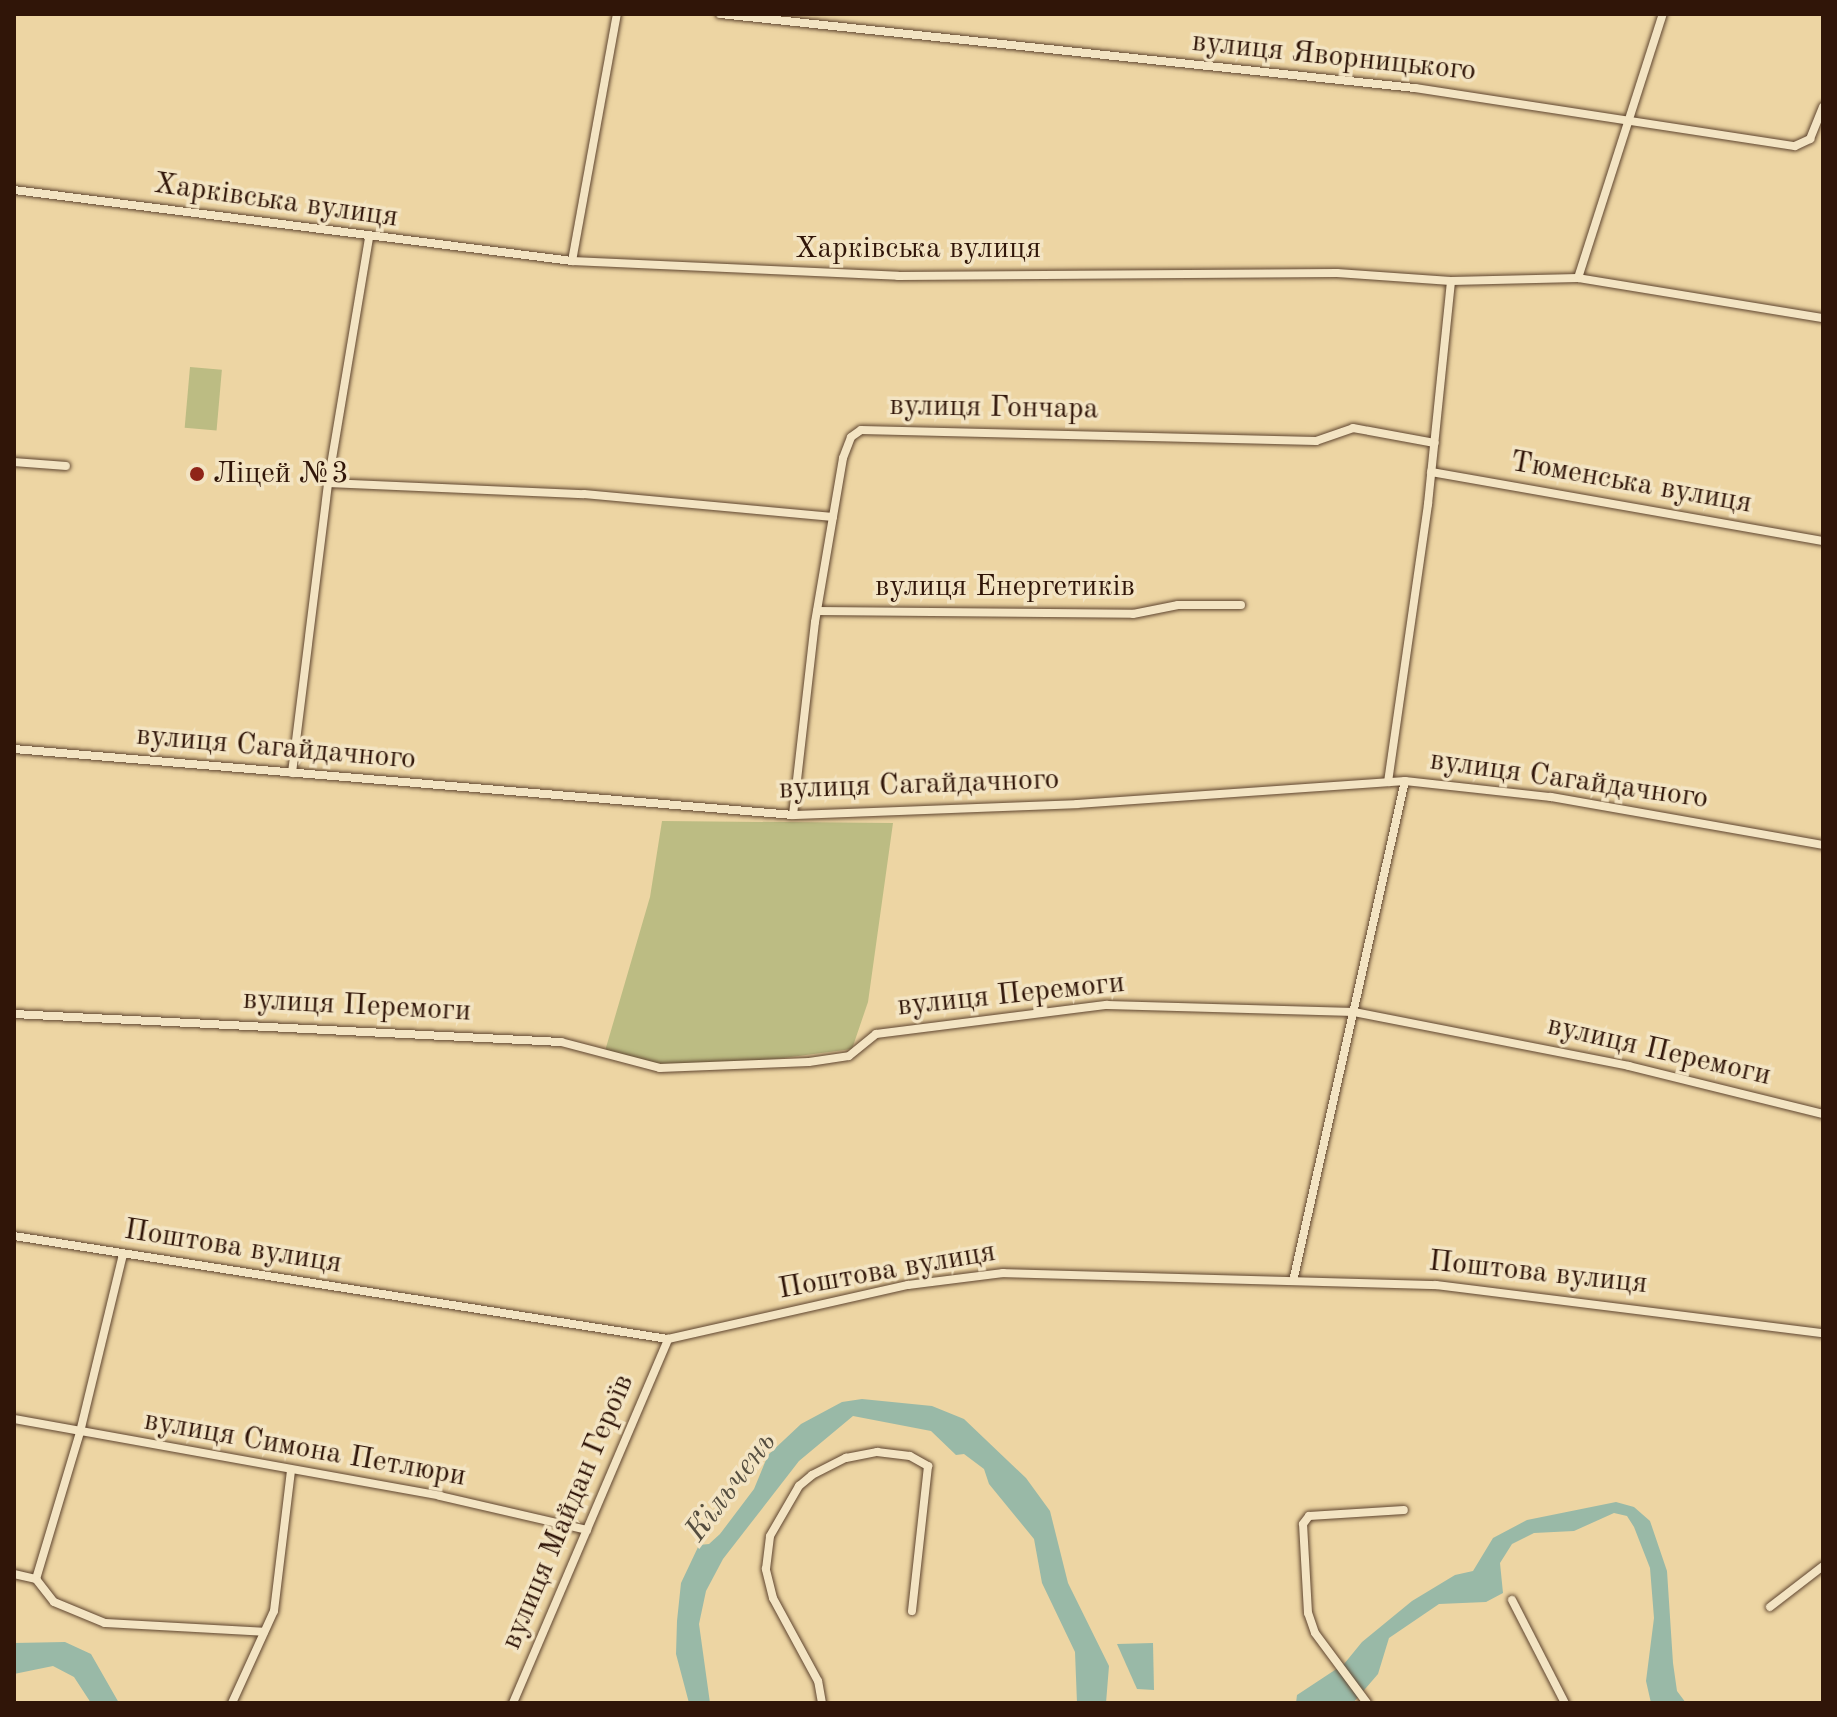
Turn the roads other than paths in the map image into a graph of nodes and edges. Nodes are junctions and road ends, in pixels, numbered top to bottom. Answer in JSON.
{"nodes":[{"id":1,"x":617,"y":14,"type":"edge"},
{"id":2,"x":720,"y":14,"type":"edge"},
{"id":3,"x":1663,"y":14,"type":"edge"},
{"id":4,"x":1823,"y":107,"type":"edge"},
{"id":5,"x":1629,"y":118,"type":"junction"},
{"id":6,"x":14,"y":190,"type":"edge"},
{"id":7,"x":369,"y":238,"type":"junction"},
{"id":8,"x":572,"y":261,"type":"junction"},
{"id":9,"x":1578,"y":278,"type":"junction"},
{"id":10,"x":1451,"y":281,"type":"junction"},
{"id":11,"x":1823,"y":318,"type":"edge"},
{"id":12,"x":1435,"y":443,"type":"junction"},
{"id":13,"x":14,"y":462,"type":"edge"},
{"id":14,"x":66,"y":466,"type":"dead end"},
{"id":15,"x":1431,"y":472,"type":"junction"},
{"id":16,"x":328,"y":483,"type":"junction"},
{"id":17,"x":833,"y":517,"type":"junction"},
{"id":18,"x":1823,"y":541,"type":"edge"},
{"id":19,"x":1241,"y":605,"type":"dead end"},
{"id":20,"x":817,"y":611,"type":"junction"},
{"id":21,"x":14,"y":749,"type":"edge"},
{"id":22,"x":292,"y":773,"type":"junction"},
{"id":23,"x":1405,"y":781,"type":"junction"},
{"id":24,"x":1388,"y":782,"type":"junction"},
{"id":25,"x":793,"y":815,"type":"junction"},
{"id":26,"x":1823,"y":845,"type":"edge"},
{"id":27,"x":1354,"y":1012,"type":"junction"},
{"id":28,"x":14,"y":1014,"type":"edge"},
{"id":29,"x":1823,"y":1114,"type":"edge"},
{"id":30,"x":14,"y":1236,"type":"edge"},
{"id":31,"x":123,"y":1254,"type":"junction"},
{"id":32,"x":1294,"y":1277,"type":"junction"},
{"id":33,"x":1823,"y":1333,"type":"edge"},
{"id":34,"x":668,"y":1339,"type":"junction"},
{"id":35,"x":14,"y":1419,"type":"edge"},
{"id":36,"x":80,"y":1432,"type":"junction"},
{"id":37,"x":291,"y":1471,"type":"junction"},
{"id":38,"x":1404,"y":1510,"type":"dead end"},
{"id":39,"x":587,"y":1530,"type":"junction"},
{"id":40,"x":1823,"y":1566,"type":"edge"},
{"id":41,"x":14,"y":1574,"type":"edge"},
{"id":42,"x":36,"y":1579,"type":"junction"},
{"id":43,"x":1512,"y":1600,"type":"dead end"},
{"id":44,"x":1770,"y":1607,"type":"dead end"},
{"id":45,"x":912,"y":1611,"type":"dead end"},
{"id":46,"x":264,"y":1632,"type":"junction"},
{"id":47,"x":232,"y":1703,"type":"edge"},
{"id":48,"x":513,"y":1703,"type":"edge"},
{"id":49,"x":822,"y":1703,"type":"edge"},
{"id":50,"x":1367,"y":1703,"type":"edge"},
{"id":51,"x":1565,"y":1703,"type":"edge"}],
"edges":[{"from":1,"to":8,"type":"street"},
{"from":2,"to":5,"type":"street","name":"вулиця Яворницького"},
{"from":3,"to":5,"type":"street"},
{"from":4,"to":5,"type":"street","name":"вулиця Яворницького"},
{"from":5,"to":9,"type":"street"},
{"from":6,"to":7,"type":"street","name":"Харківська вулиця"},
{"from":7,"to":8,"type":"street","name":"Харківська вулиця"},
{"from":7,"to":16,"type":"street"},
{"from":8,"to":10,"type":"street","name":"Харківська вулиця"},
{"from":9,"to":10,"type":"street","name":"Харківська вулиця"},
{"from":9,"to":11,"type":"street","name":"Харківська вулиця"},
{"from":10,"to":12,"type":"street"},
{"from":12,"to":15,"type":"street"},
{"from":12,"to":17,"type":"street","name":"вулиця Гончара"},
{"from":13,"to":14,"type":"street"},
{"from":15,"to":18,"type":"street","name":"Тюменська вулиця"},
{"from":15,"to":24,"type":"street"},
{"from":16,"to":17,"type":"street"},
{"from":16,"to":22,"type":"street"},
{"from":17,"to":20,"type":"street","name":"вулиця Гончара"},
{"from":19,"to":20,"type":"street","name":"вулиця Енергетиків"},
{"from":20,"to":25,"type":"street","name":"вулиця Гончара"},
{"from":21,"to":22,"type":"street","name":"вулиця Сагайдачного"},
{"from":22,"to":25,"type":"street","name":"вулиця Сагайдачного"},
{"from":23,"to":24,"type":"street","name":"вулиця Сагайдачного"},
{"from":23,"to":26,"type":"street","name":"вулиця Сагайдачного"},
{"from":23,"to":27,"type":"street"},
{"from":24,"to":25,"type":"street","name":"вулиця Сагайдачного"},
{"from":27,"to":28,"type":"street","name":"вулиця Перемоги"},
{"from":27,"to":29,"type":"street","name":"вулиця Перемоги"},
{"from":27,"to":32,"type":"street"},
{"from":30,"to":31,"type":"street","name":"Поштова вулиця"},
{"from":31,"to":34,"type":"street","name":"Поштова вулиця"},
{"from":31,"to":36,"type":"street"},
{"from":32,"to":33,"type":"street","name":"Поштова вулиця"},
{"from":32,"to":34,"type":"street","name":"Поштова вулиця"},
{"from":34,"to":39,"type":"street","name":"вулиця Майдан Героїв"},
{"from":35,"to":36,"type":"street","name":"вулиця Симона Петлюри"},
{"from":36,"to":37,"type":"street","name":"вулиця Симона Петлюри"},
{"from":36,"to":42,"type":"street"},
{"from":37,"to":39,"type":"street","name":"вулиця Симона Петлюри"},
{"from":37,"to":46,"type":"street"},
{"from":38,"to":50,"type":"street"},
{"from":39,"to":48,"type":"street","name":"вулиця Майдан Героїв"},
{"from":40,"to":44,"type":"street"},
{"from":41,"to":42,"type":"street"},
{"from":42,"to":46,"type":"street"},
{"from":43,"to":51,"type":"street"},
{"from":45,"to":49,"type":"street"},
{"from":46,"to":47,"type":"street"}]}
